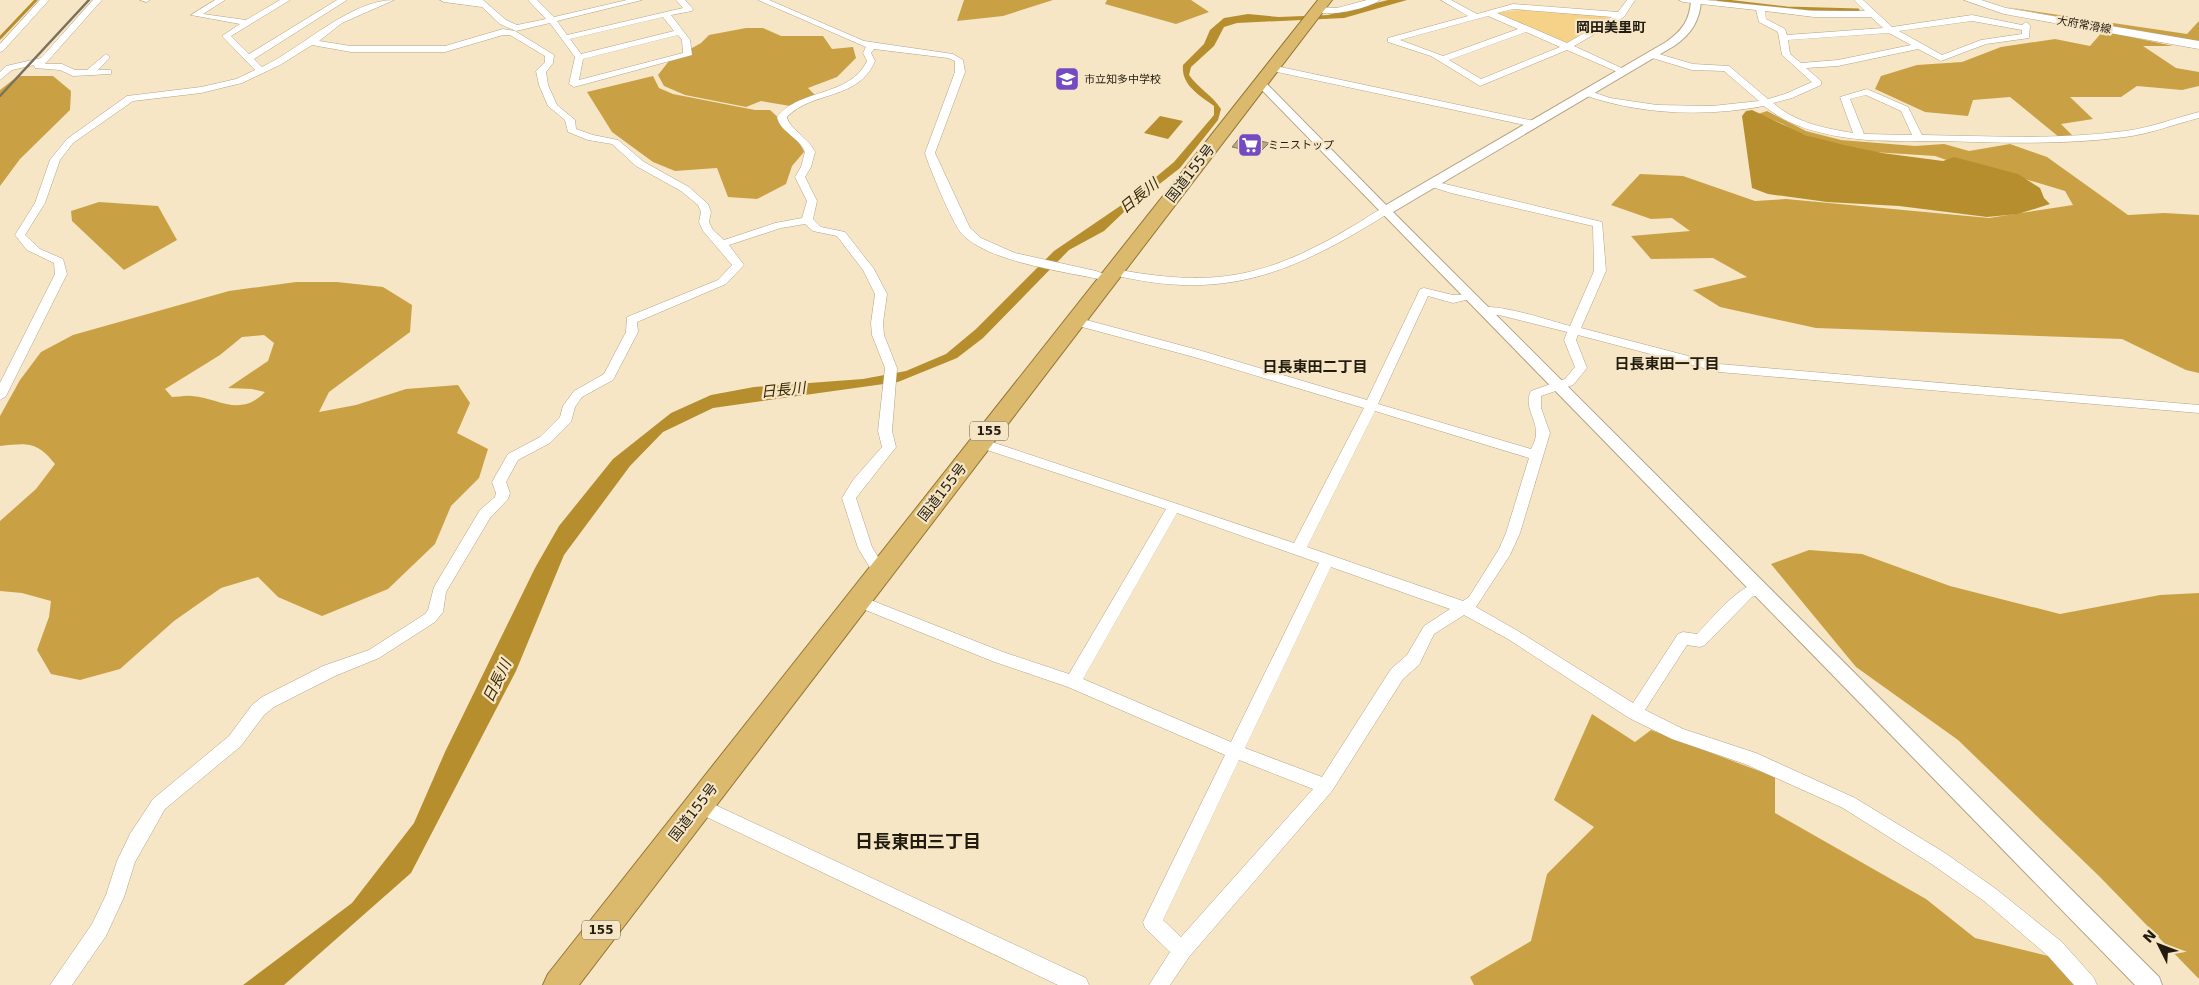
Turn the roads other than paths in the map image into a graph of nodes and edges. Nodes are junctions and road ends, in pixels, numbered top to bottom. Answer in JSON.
{"nodes":[{"id":1,"x":45,"y":0,"type":"edge"},
{"id":2,"x":98,"y":0,"type":"edge"},
{"id":3,"x":222,"y":0,"type":"edge"},
{"id":4,"x":286,"y":0,"type":"edge"},
{"id":5,"x":343,"y":0,"type":"edge"},
{"id":6,"x":390,"y":0,"type":"edge"},
{"id":7,"x":444,"y":0,"type":"edge"},
{"id":8,"x":532,"y":0,"type":"edge"},
{"id":9,"x":588,"y":0,"type":"edge"},
{"id":10,"x":637,"y":0,"type":"edge"},
{"id":11,"x":680,"y":0,"type":"edge"},
{"id":12,"x":762,"y":0,"type":"edge"},
{"id":13,"x":1376,"y":0,"type":"edge"},
{"id":14,"x":1445,"y":0,"type":"edge"},
{"id":15,"x":1631,"y":0,"type":"edge"},
{"id":16,"x":1683,"y":0,"type":"edge"},
{"id":17,"x":1743,"y":0,"type":"edge"},
{"id":18,"x":1970,"y":0,"type":"edge"},
{"id":19,"x":1696,"y":1,"type":"edge"},
{"id":20,"x":482,"y":2,"type":"edge"},
{"id":21,"x":1864,"y":8,"type":"edge"},
{"id":22,"x":597,"y":9,"type":"junction"},
{"id":23,"x":1760,"y":9,"type":"junction"},
{"id":24,"x":1317,"y":11,"type":"edge"},
{"id":25,"x":1487,"y":12,"type":"junction"},
{"id":26,"x":665,"y":14,"type":"junction"},
{"id":27,"x":1621,"y":15,"type":"junction"},
{"id":28,"x":2024,"y":15,"type":"junction"},
{"id":29,"x":1475,"y":16,"type":"junction"},
{"id":30,"x":551,"y":19,"type":"junction"},
{"id":31,"x":248,"y":23,"type":"junction"},
{"id":32,"x":2026,"y":28,"type":"junction"},
{"id":33,"x":1526,"y":29,"type":"junction"},
{"id":34,"x":1890,"y":30,"type":"junction"},
{"id":35,"x":680,"y":32,"type":"junction"},
{"id":36,"x":564,"y":38,"type":"junction"},
{"id":37,"x":1783,"y":38,"type":"junction"},
{"id":38,"x":311,"y":42,"type":"junction"},
{"id":39,"x":2199,"y":45,"type":"edge"},
{"id":40,"x":871,"y":46,"type":"junction"},
{"id":41,"x":1919,"y":46,"type":"junction"},
{"id":42,"x":1566,"y":48,"type":"junction"},
{"id":43,"x":0,"y":49,"type":"edge"},
{"id":44,"x":1652,"y":55,"type":"junction"},
{"id":45,"x":106,"y":57,"type":"dead end"},
{"id":46,"x":579,"y":57,"type":"junction"},
{"id":47,"x":247,"y":59,"type":"junction"},
{"id":48,"x":1442,"y":59,"type":"junction"},
{"id":49,"x":44,"y":60,"type":"junction"},
{"id":50,"x":1800,"y":66,"type":"junction"},
{"id":51,"x":4,"y":68,"type":"edge"},
{"id":52,"x":261,"y":71,"type":"junction"},
{"id":53,"x":1624,"y":71,"type":"junction"},
{"id":54,"x":90,"y":72,"type":"junction"},
{"id":55,"x":108,"y":72,"type":"dead end"},
{"id":56,"x":0,"y":76,"type":"edge"},
{"id":57,"x":1265,"y":76,"type":"junction"},
{"id":58,"x":1587,"y":93,"type":"junction"},
{"id":59,"x":1765,"y":102,"type":"junction"},
{"id":60,"x":2199,"y":115,"type":"edge"},
{"id":61,"x":1534,"y":124,"type":"junction"},
{"id":62,"x":1860,"y":137,"type":"junction"},
{"id":63,"x":1918,"y":138,"type":"junction"},
{"id":64,"x":1433,"y":184,"type":"junction"},
{"id":65,"x":1385,"y":211,"type":"junction"},
{"id":66,"x":806,"y":220,"type":"junction"},
{"id":67,"x":722,"y":244,"type":"junction"},
{"id":68,"x":1111,"y":275,"type":"junction"},
{"id":69,"x":1470,"y":296,"type":"junction"},
{"id":70,"x":1483,"y":310,"type":"junction"},
{"id":71,"x":1075,"y":321,"type":"junction"},
{"id":72,"x":1573,"y":330,"type":"junction"},
{"id":73,"x":1556,"y":385,"type":"junction"},
{"id":74,"x":0,"y":396,"type":"edge"},
{"id":75,"x":1371,"y":406,"type":"junction"},
{"id":76,"x":2199,"y":409,"type":"edge"},
{"id":77,"x":980,"y":443,"type":"junction"},
{"id":78,"x":1534,"y":455,"type":"junction"},
{"id":79,"x":1174,"y":507,"type":"junction"},
{"id":80,"x":1298,"y":550,"type":"junction"},
{"id":81,"x":1327,"y":561,"type":"junction"},
{"id":82,"x":880,"y":572,"type":"junction"},
{"id":83,"x":1760,"y":588,"type":"junction"},
{"id":84,"x":858,"y":600,"type":"junction"},
{"id":85,"x":1462,"y":607,"type":"junction"},
{"id":86,"x":1072,"y":682,"type":"junction"},
{"id":87,"x":1635,"y":713,"type":"junction"},
{"id":88,"x":1234,"y":751,"type":"junction"},
{"id":89,"x":1326,"y":786,"type":"junction"},
{"id":90,"x":698,"y":805,"type":"junction"},
{"id":91,"x":1182,"y":950,"type":"junction"},
{"id":92,"x":60,"y":985,"type":"edge"},
{"id":93,"x":559,"y":985,"type":"edge"},
{"id":94,"x":1079,"y":985,"type":"edge"},
{"id":95,"x":1159,"y":985,"type":"edge"},
{"id":96,"x":2088,"y":985,"type":"edge"},
{"id":97,"x":2151,"y":985,"type":"edge"}],
"edges":[{"from":1,"to":43,"type":"street"},
{"from":2,"to":49,"type":"street"},
{"from":3,"to":31,"type":"street"},
{"from":4,"to":31,"type":"street"},
{"from":5,"to":47,"type":"street"},
{"from":6,"to":38,"type":"street"},
{"from":7,"to":20,"type":"street"},
{"from":8,"to":30,"type":"street"},
{"from":9,"to":22,"type":"street"},
{"from":10,"to":22,"type":"street"},
{"from":11,"to":26,"type":"street"},
{"from":12,"to":40,"type":"street"},
{"from":13,"to":24,"type":"street"},
{"from":14,"to":29,"type":"street"},
{"from":15,"to":27,"type":"street"},
{"from":16,"to":19,"type":"street"},
{"from":17,"to":21,"type":"street"},
{"from":18,"to":28,"type":"main road","name":"大府常滑線"},
{"from":19,"to":23,"type":"street"},
{"from":19,"to":44,"type":"street"},
{"from":20,"to":30,"type":"street"},
{"from":21,"to":23,"type":"street"},
{"from":21,"to":34,"type":"street"},
{"from":22,"to":30,"type":"street"},
{"from":23,"to":37,"type":"street"},
{"from":24,"to":57,"type":"highway","name":"国道155号","number":"155"},
{"from":25,"to":27,"type":"street"},
{"from":25,"to":29,"type":"street"},
{"from":25,"to":33,"type":"street"},
{"from":26,"to":35,"type":"street"},
{"from":26,"to":36,"type":"street"},
{"from":27,"to":42,"type":"street"},
{"from":28,"to":32,"type":"street"},
{"from":28,"to":39,"type":"main road","name":"大府常滑線"},
{"from":29,"to":48,"type":"street"},
{"from":30,"to":36,"type":"street"},
{"from":31,"to":47,"type":"street"},
{"from":32,"to":34,"type":"street"},
{"from":32,"to":41,"type":"street"},
{"from":33,"to":42,"type":"street"},
{"from":33,"to":48,"type":"street"},
{"from":34,"to":37,"type":"street"},
{"from":34,"to":41,"type":"street"},
{"from":35,"to":46,"type":"street"},
{"from":35,"to":46,"type":"street"},
{"from":36,"to":46,"type":"street"},
{"from":37,"to":50,"type":"street"},
{"from":38,"to":52,"type":"street"},
{"from":38,"to":67,"type":"street"},
{"from":40,"to":66,"type":"street"},
{"from":40,"to":68,"type":"street"},
{"from":41,"to":50,"type":"street"},
{"from":42,"to":48,"type":"street"},
{"from":42,"to":53,"type":"street"},
{"from":44,"to":53,"type":"street"},
{"from":44,"to":59,"type":"street"},
{"from":45,"to":54,"type":"street"},
{"from":47,"to":52,"type":"street"},
{"from":49,"to":51,"type":"street"},
{"from":49,"to":54,"type":"street"},
{"from":50,"to":59,"type":"street"},
{"from":51,"to":56,"type":"street"},
{"from":52,"to":74,"type":"street"},
{"from":53,"to":58,"type":"street"},
{"from":54,"to":55,"type":"street"},
{"from":57,"to":61,"type":"street"},
{"from":57,"to":65,"type":"street"},
{"from":57,"to":68,"type":"highway","name":"国道155号","number":"155"},
{"from":58,"to":59,"type":"street"},
{"from":58,"to":61,"type":"street"},
{"from":59,"to":62,"type":"street"},
{"from":60,"to":63,"type":"street"},
{"from":61,"to":64,"type":"street"},
{"from":62,"to":63,"type":"street"},
{"from":62,"to":63,"type":"street"},
{"from":64,"to":65,"type":"street"},
{"from":64,"to":72,"type":"street"},
{"from":65,"to":68,"type":"street"},
{"from":65,"to":69,"type":"street"},
{"from":66,"to":67,"type":"street"},
{"from":66,"to":82,"type":"street"},
{"from":67,"to":92,"type":"street"},
{"from":68,"to":71,"type":"highway","name":"国道155号","number":"155"},
{"from":69,"to":70,"type":"street"},
{"from":69,"to":75,"type":"street"},
{"from":70,"to":72,"type":"street"},
{"from":70,"to":73,"type":"street"},
{"from":71,"to":75,"type":"street"},
{"from":71,"to":77,"type":"highway","name":"国道155号","number":"155"},
{"from":72,"to":73,"type":"street"},
{"from":72,"to":76,"type":"street"},
{"from":73,"to":78,"type":"street"},
{"from":73,"to":83,"type":"street"},
{"from":75,"to":78,"type":"street"},
{"from":75,"to":80,"type":"street"},
{"from":77,"to":79,"type":"street"},
{"from":77,"to":82,"type":"highway","name":"国道155号","number":"155"},
{"from":78,"to":85,"type":"street"},
{"from":79,"to":80,"type":"street"},
{"from":79,"to":86,"type":"street"},
{"from":80,"to":81,"type":"street"},
{"from":81,"to":85,"type":"street"},
{"from":81,"to":88,"type":"street"},
{"from":82,"to":84,"type":"highway","name":"国道155号","number":"155"},
{"from":83,"to":87,"type":"street"},
{"from":83,"to":97,"type":"street"},
{"from":84,"to":86,"type":"street"},
{"from":84,"to":90,"type":"highway","name":"国道155号","number":"155"},
{"from":85,"to":87,"type":"street"},
{"from":85,"to":89,"type":"street"},
{"from":86,"to":88,"type":"street"},
{"from":87,"to":96,"type":"street"},
{"from":88,"to":89,"type":"street"},
{"from":88,"to":91,"type":"street"},
{"from":89,"to":91,"type":"street"},
{"from":90,"to":93,"type":"highway","name":"国道155号","number":"155"},
{"from":90,"to":94,"type":"street"},
{"from":91,"to":95,"type":"street"}]}
